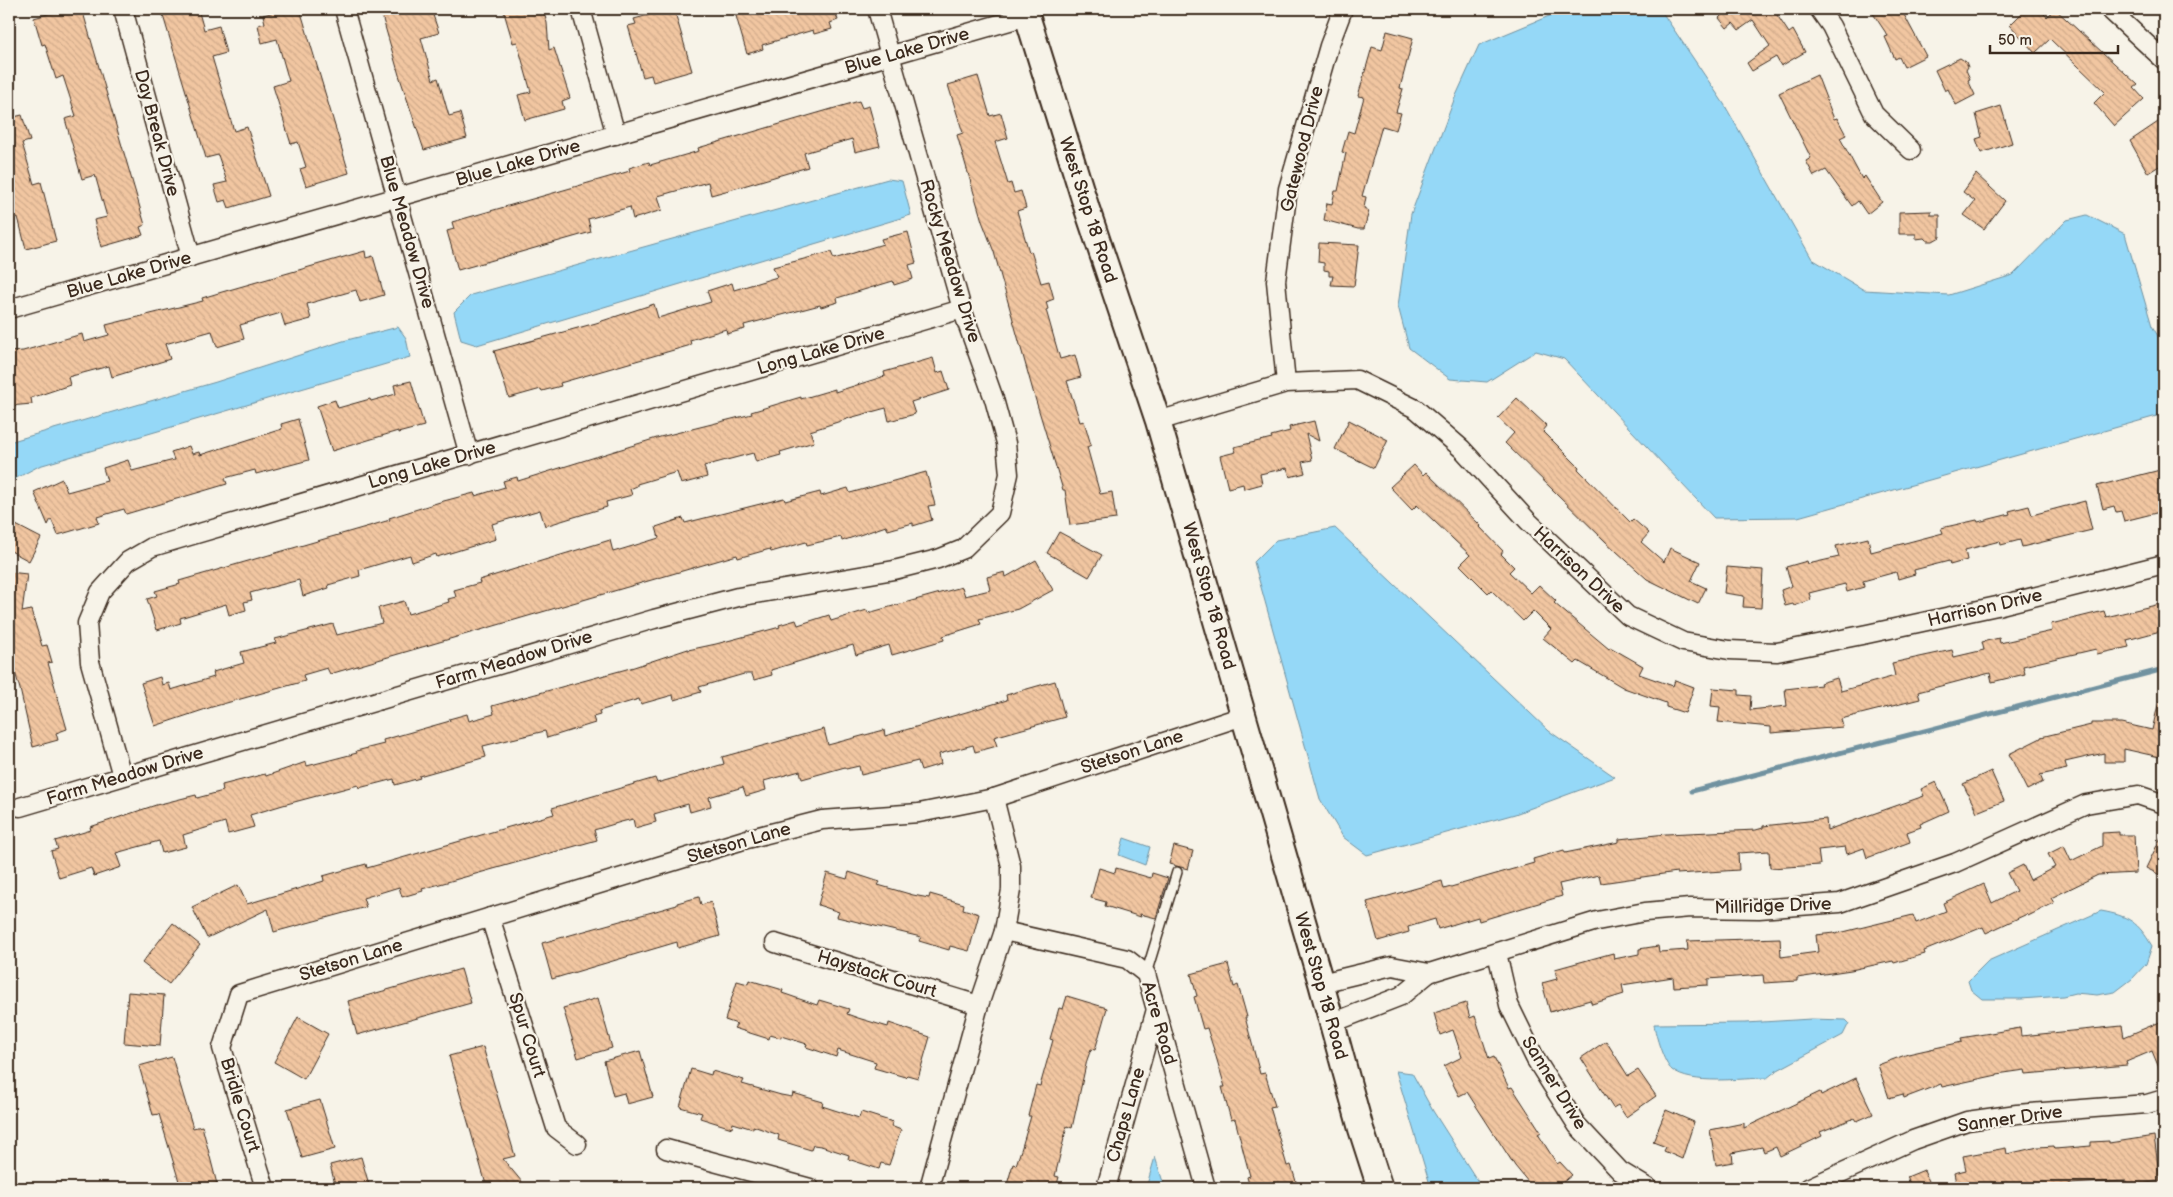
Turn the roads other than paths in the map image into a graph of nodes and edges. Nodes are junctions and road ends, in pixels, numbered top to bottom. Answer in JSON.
{"nodes":[{"id":1,"x":123,"y":9,"type":"edge"},
{"id":2,"x":344,"y":9,"type":"edge"},
{"id":3,"x":581,"y":9,"type":"edge"},
{"id":4,"x":877,"y":9,"type":"edge"},
{"id":5,"x":1343,"y":9,"type":"edge"},
{"id":6,"x":1819,"y":9,"type":"edge"},
{"id":7,"x":2109,"y":9,"type":"edge"},
{"id":8,"x":1026,"y":13,"type":"edge"},
{"id":9,"x":890,"y":56,"type":"junction"},
{"id":10,"x":2164,"y":60,"type":"edge"},
{"id":11,"x":616,"y":135,"type":"junction"},
{"id":12,"x":1911,"y":150,"type":"dead end"},
{"id":13,"x":397,"y":198,"type":"junction"},
{"id":14,"x":191,"y":257,"type":"junction"},
{"id":15,"x":9,"y":309,"type":"edge"},
{"id":16,"x":962,"y":309,"type":"junction"},
{"id":17,"x":1286,"y":383,"type":"junction"},
{"id":18,"x":1158,"y":421,"type":"junction"},
{"id":19,"x":469,"y":455,"type":"junction"},
{"id":20,"x":1000,"y":514,"type":"joint"},
{"id":21,"x":2164,"y":564,"type":"edge"},
{"id":22,"x":1243,"y":716,"type":"junction"},
{"id":23,"x":122,"y":776,"type":"junction"},
{"id":24,"x":994,"y":798,"type":"junction"},
{"id":25,"x":2164,"y":804,"type":"edge"},
{"id":26,"x":20,"y":807,"type":"dead end"},
{"id":27,"x":1176,"y":872,"type":"dead end"},
{"id":28,"x":490,"y":917,"type":"junction"},
{"id":29,"x":1004,"y":930,"type":"junction"},
{"id":30,"x":775,"y":943,"type":"dead end"},
{"id":31,"x":1497,"y":953,"type":"junction"},
{"id":32,"x":1430,"y":973,"type":"junction"},
{"id":33,"x":1146,"y":974,"type":"junction"},
{"id":34,"x":1321,"y":983,"type":"junction"},
{"id":35,"x":239,"y":994,"type":"joint"},
{"id":36,"x":979,"y":1005,"type":"junction"},
{"id":37,"x":1155,"y":1013,"type":"junction"},
{"id":38,"x":1332,"y":1023,"type":"junction"},
{"id":39,"x":2164,"y":1099,"type":"edge"},
{"id":40,"x":577,"y":1144,"type":"dead end"},
{"id":41,"x":666,"y":1150,"type":"dead end"},
{"id":42,"x":265,"y":1188,"type":"edge"},
{"id":43,"x":810,"y":1188,"type":"edge"},
{"id":44,"x":929,"y":1188,"type":"edge"},
{"id":45,"x":1106,"y":1188,"type":"edge"},
{"id":46,"x":1206,"y":1188,"type":"edge"},
{"id":47,"x":1380,"y":1188,"type":"edge"},
{"id":48,"x":1648,"y":1188,"type":"edge"},
{"id":49,"x":1808,"y":1188,"type":"edge"}],
"edges":[{"from":1,"to":14,"type":"street","name":"Day Break Drive"},
{"from":2,"to":13,"type":"street","name":"Blue Meadow Drive"},
{"from":3,"to":11,"type":"street"},
{"from":4,"to":9,"type":"street","name":"Rocky Meadow Drive"},
{"from":5,"to":17,"type":"street","name":"Gatewood Drive"},
{"from":6,"to":12,"type":"street"},
{"from":7,"to":10,"type":"street"},
{"from":8,"to":9,"type":"street","name":"Blue Lake Drive"},
{"from":8,"to":18,"type":"street","name":"West Stop 18 Road"},
{"from":9,"to":11,"type":"street","name":"Blue Lake Drive"},
{"from":9,"to":16,"type":"street","name":"Rocky Meadow Drive"},
{"from":11,"to":13,"type":"street","name":"Blue Lake Drive"},
{"from":13,"to":14,"type":"street","name":"Blue Lake Drive"},
{"from":13,"to":19,"type":"street","name":"Blue Meadow Drive"},
{"from":14,"to":15,"type":"street","name":"Blue Lake Drive"},
{"from":16,"to":19,"type":"street","name":"Long Lake Drive"},
{"from":16,"to":20,"type":"street","name":"Rocky Meadow Drive"},
{"from":17,"to":18,"type":"street","name":"Harrison Drive"},
{"from":17,"to":21,"type":"street","name":"Harrison Drive"},
{"from":18,"to":22,"type":"street","name":"West Stop 18 Road"},
{"from":19,"to":23,"type":"street","name":"Long Lake Drive"},
{"from":20,"to":23,"type":"street","name":"Farm Meadow Drive"},
{"from":22,"to":24,"type":"street","name":"Stetson Lane"},
{"from":22,"to":34,"type":"street","name":"West Stop 18 Road"},
{"from":23,"to":26,"type":"street","name":"Farm Meadow Drive"},
{"from":24,"to":28,"type":"street","name":"Stetson Lane"},
{"from":24,"to":29,"type":"street"},
{"from":25,"to":31,"type":"street","name":"Millridge Drive"},
{"from":27,"to":33,"type":"lane"},
{"from":28,"to":35,"type":"street","name":"Stetson Lane"},
{"from":28,"to":40,"type":"street","name":"Spur Court"},
{"from":29,"to":33,"type":"street","name":"Acre Road"},
{"from":29,"to":36,"type":"street"},
{"from":30,"to":36,"type":"street","name":"Haystack Court"},
{"from":31,"to":32,"type":"street","name":"Millridge Drive"},
{"from":31,"to":48,"type":"street","name":"Sanner Drive"},
{"from":32,"to":34,"type":"street","name":"Millridge Drive"},
{"from":32,"to":38,"type":"street","name":"Millridge Drive"},
{"from":33,"to":37,"type":"street","name":"Acre Road"},
{"from":34,"to":38,"type":"street","name":"West Stop 18 Road"},
{"from":35,"to":42,"type":"street","name":"Bridle Court"},
{"from":36,"to":44,"type":"street"},
{"from":37,"to":45,"type":"street","name":"Chaps Lane"},
{"from":37,"to":46,"type":"street","name":"Acre Road"},
{"from":38,"to":47,"type":"street","name":"West Stop 18 Road"},
{"from":39,"to":49,"type":"street","name":"Sanner Drive"},
{"from":41,"to":43,"type":"street"}]}
